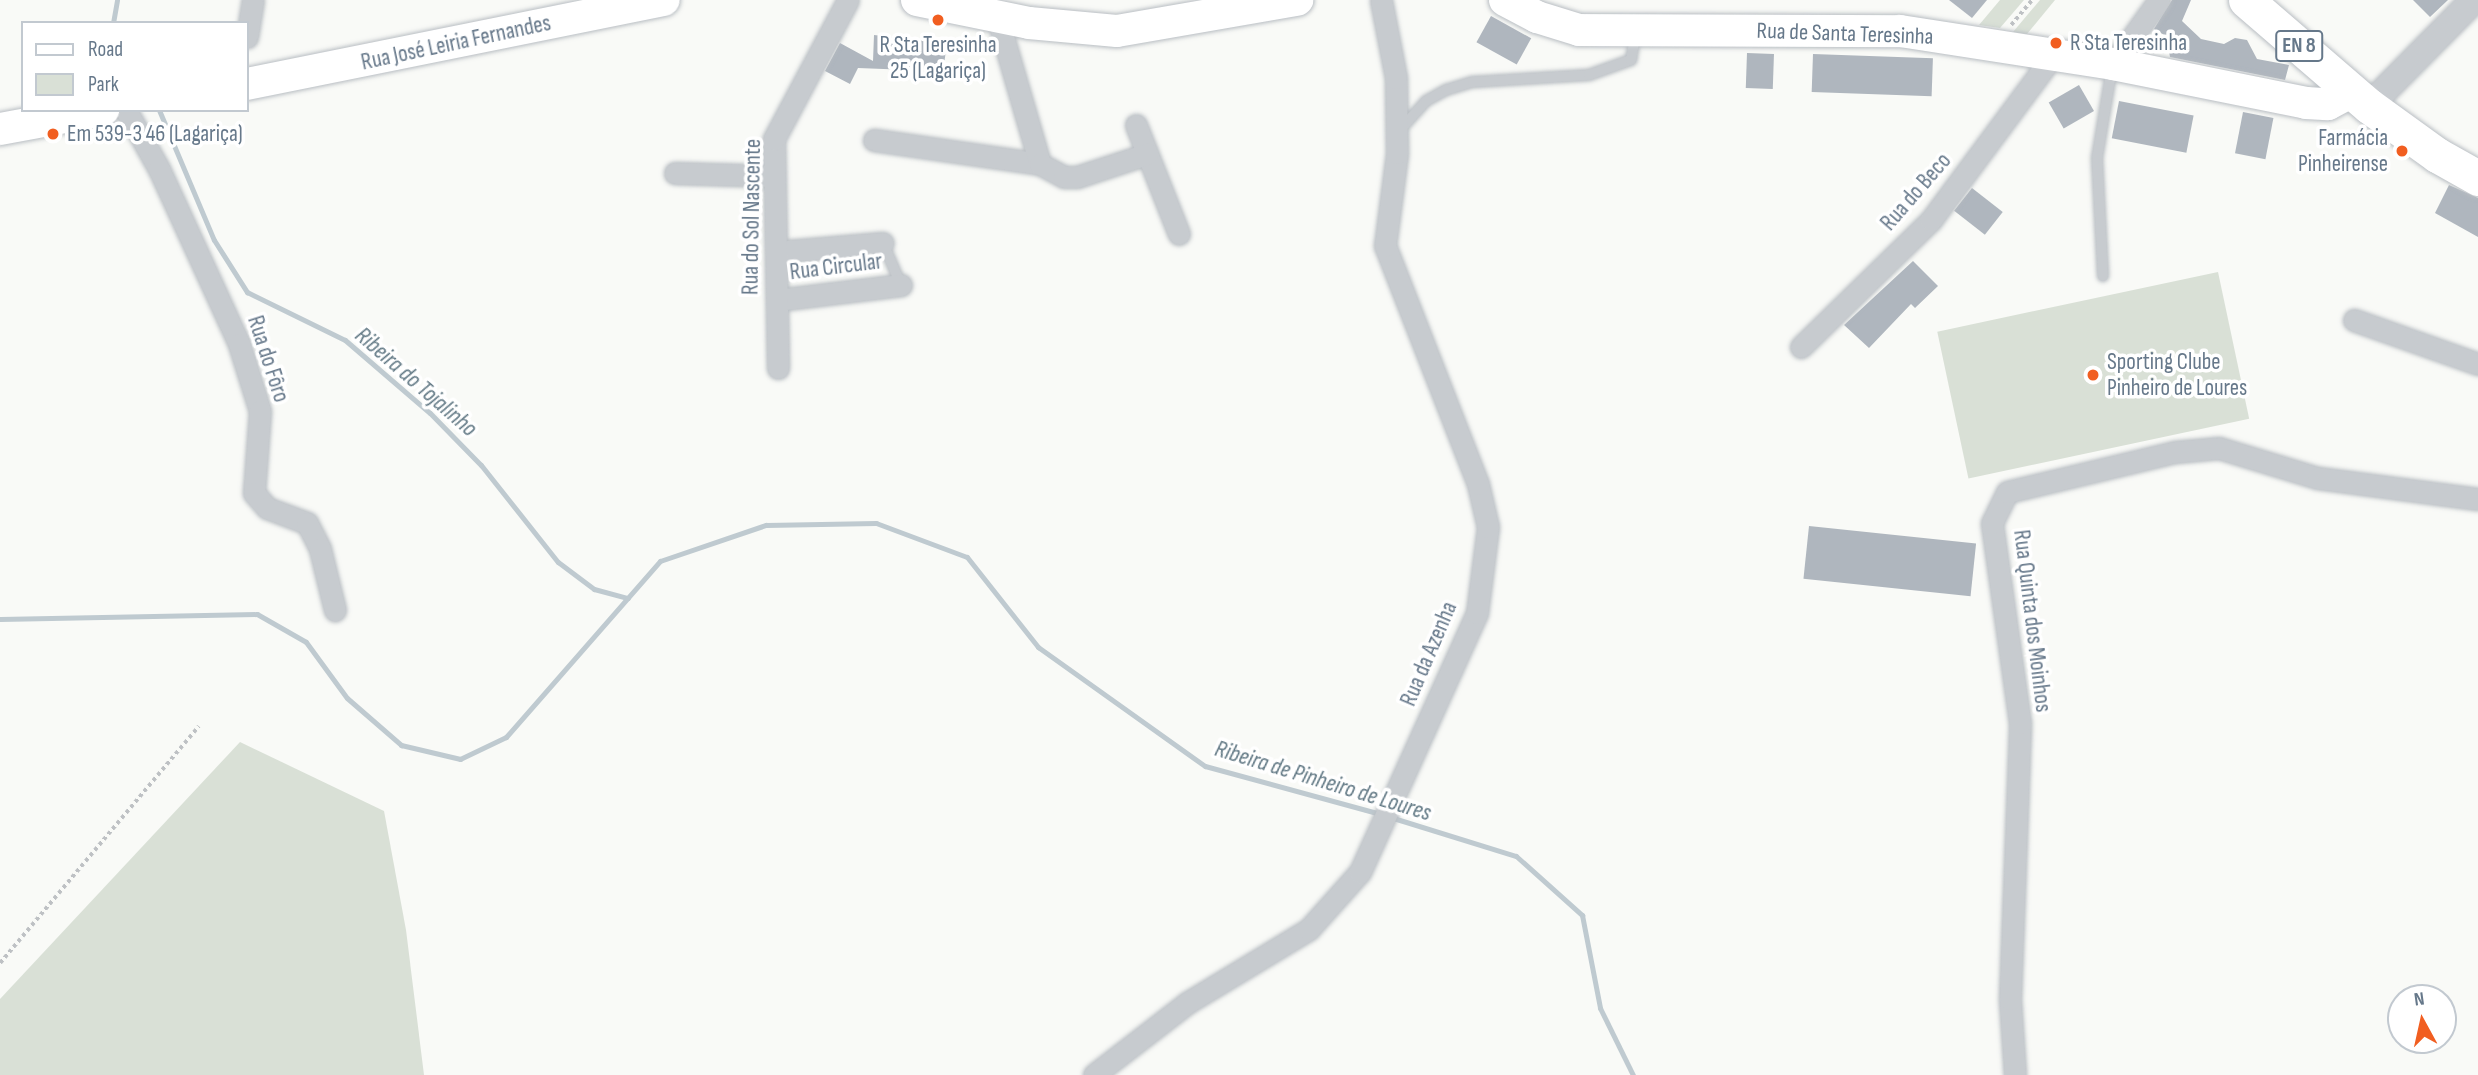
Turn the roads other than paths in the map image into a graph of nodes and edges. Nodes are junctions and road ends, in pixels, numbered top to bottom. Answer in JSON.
{"nodes":[{"id":1,"x":253,"y":0,"type":"edge"},
{"id":2,"x":664,"y":0,"type":"edge"},
{"id":3,"x":848,"y":0,"type":"edge"},
{"id":4,"x":917,"y":0,"type":"edge"},
{"id":5,"x":1297,"y":0,"type":"edge"},
{"id":6,"x":1381,"y":0,"type":"edge"},
{"id":7,"x":1505,"y":0,"type":"edge"},
{"id":8,"x":2159,"y":0,"type":"edge"},
{"id":9,"x":2246,"y":0,"type":"edge"},
{"id":10,"x":2474,"y":0,"type":"edge"},
{"id":11,"x":1264,"y":3,"type":"edge"},
{"id":12,"x":997,"y":16,"type":"junction"},
{"id":13,"x":248,"y":31,"type":"edge"},
{"id":14,"x":1636,"y":31,"type":"junction"},
{"id":15,"x":2052,"y":57,"type":"junction"},
{"id":16,"x":2113,"y":64,"type":"junction"},
{"id":17,"x":248,"y":84,"type":"edge"},
{"id":18,"x":2360,"y":99,"type":"junction"},
{"id":19,"x":92,"y":112,"type":"edge"},
{"id":20,"x":127,"y":112,"type":"edge"},
{"id":21,"x":1136,"y":125,"type":"dead end"},
{"id":22,"x":0,"y":129,"type":"edge"},
{"id":23,"x":1397,"y":135,"type":"junction"},
{"id":24,"x":874,"y":140,"type":"dead end"},
{"id":25,"x":1147,"y":153,"type":"junction"},
{"id":26,"x":1040,"y":164,"type":"junction"},
{"id":27,"x":676,"y":173,"type":"dead end"},
{"id":28,"x":774,"y":176,"type":"junction"},
{"id":29,"x":2478,"y":178,"type":"edge"},
{"id":30,"x":1179,"y":234,"type":"dead end"},
{"id":31,"x":883,"y":243,"type":"joint"},
{"id":32,"x":776,"y":252,"type":"junction"},
{"id":33,"x":2103,"y":276,"type":"dead end"},
{"id":34,"x":901,"y":285,"type":"joint"},
{"id":35,"x":777,"y":300,"type":"junction"},
{"id":36,"x":2354,"y":320,"type":"dead end"},
{"id":37,"x":1801,"y":347,"type":"dead end"},
{"id":38,"x":2478,"y":364,"type":"edge"},
{"id":39,"x":778,"y":368,"type":"dead end"},
{"id":40,"x":2478,"y":499,"type":"edge"},
{"id":41,"x":335,"y":610,"type":"dead end"},
{"id":42,"x":1094,"y":1075,"type":"edge"},
{"id":43,"x":2015,"y":1075,"type":"edge"}],
"edges":[{"from":1,"to":13,"type":"street"},
{"from":2,"to":17,"type":"main road","name":"Rua José Leiria Fernandes"},
{"from":3,"to":28,"type":"street","name":"Rua do Sol Nascente"},
{"from":4,"to":12,"type":"main road"},
{"from":5,"to":11,"type":"main road"},
{"from":6,"to":23,"type":"street","name":"Rua da Azenha"},
{"from":7,"to":14,"type":"main road","name":"Rua de Santa Teresinha"},
{"from":8,"to":16,"type":"street"},
{"from":9,"to":18,"type":"main road","number":"EN 8"},
{"from":10,"to":18,"type":"street"},
{"from":11,"to":12,"type":"main road"},
{"from":12,"to":26,"type":"street"},
{"from":14,"to":15,"type":"main road","name":"Rua de Santa Teresinha"},
{"from":14,"to":23,"type":"lane"},
{"from":15,"to":16,"type":"main road","name":"Rua de Santa Teresinha"},
{"from":15,"to":37,"type":"street","name":"Rua do Beco"},
{"from":16,"to":18,"type":"main road","name":"Rua de Santa Teresinha"},
{"from":16,"to":33,"type":"lane"},
{"from":18,"to":29,"type":"main road","number":"EN 8"},
{"from":19,"to":22,"type":"main road"},
{"from":20,"to":41,"type":"street","name":"Rua do Fôro"},
{"from":21,"to":25,"type":"street"},
{"from":23,"to":42,"type":"street","name":"Rua da Azenha"},
{"from":24,"to":26,"type":"street"},
{"from":25,"to":26,"type":"street"},
{"from":25,"to":30,"type":"street"},
{"from":27,"to":28,"type":"street"},
{"from":28,"to":32,"type":"street","name":"Rua do Sol Nascente"},
{"from":31,"to":32,"type":"street"},
{"from":31,"to":34,"type":"lane"},
{"from":32,"to":35,"type":"street","name":"Rua do Sol Nascente"},
{"from":34,"to":35,"type":"street","name":"Rua Circular"},
{"from":35,"to":39,"type":"street","name":"Rua do Sol Nascente"},
{"from":36,"to":38,"type":"street"},
{"from":40,"to":43,"type":"street","name":"Rua Quinta dos Moinhos"}]}
